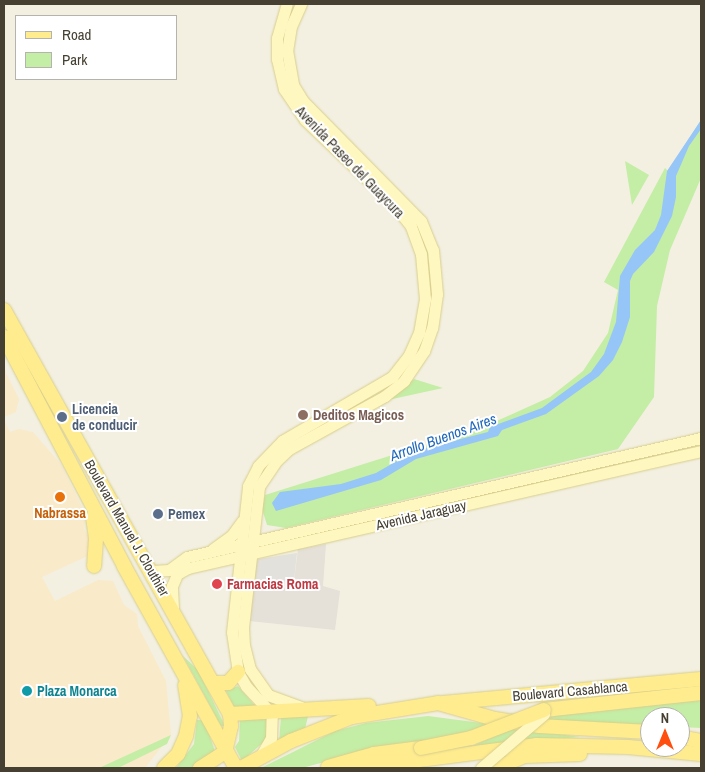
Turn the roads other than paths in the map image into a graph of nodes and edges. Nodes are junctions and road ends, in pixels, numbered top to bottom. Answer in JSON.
{"nodes":[{"id":1,"x":287,"y":4,"type":"edge"},
{"id":2,"x":300,"y":4,"type":"edge"},
{"id":3,"x":4,"y":310,"type":"edge"},
{"id":4,"x":4,"y":337,"type":"edge"},
{"id":5,"x":701,"y":438,"type":"edge"},
{"id":6,"x":701,"y":451,"type":"edge"},
{"id":7,"x":91,"y":506,"type":"junction"},
{"id":8,"x":249,"y":515,"type":"junction"},
{"id":9,"x":290,"y":534,"type":"junction"},
{"id":10,"x":246,"y":551,"type":"junction"},
{"id":11,"x":199,"y":555,"type":"junction"},
{"id":12,"x":94,"y":566,"type":"dead end"},
{"id":13,"x":178,"y":569,"type":"junction"},
{"id":14,"x":152,"y":571,"type":"junction"},
{"id":15,"x":173,"y":608,"type":"junction"},
{"id":16,"x":180,"y":665,"type":"junction"},
{"id":17,"x":238,"y":672,"type":"junction"},
{"id":18,"x":701,"y":679,"type":"edge"},
{"id":19,"x":214,"y":683,"type":"junction"},
{"id":20,"x":701,"y":693,"type":"edge"},
{"id":21,"x":438,"y":703,"type":"junction"},
{"id":22,"x":315,"y":710,"type":"junction"},
{"id":23,"x":389,"y":710,"type":"junction"},
{"id":24,"x":544,"y":712,"type":"junction"},
{"id":25,"x":230,"y":714,"type":"junction"},
{"id":26,"x":272,"y":714,"type":"junction"},
{"id":27,"x":640,"y":731,"type":"edge"},
{"id":28,"x":610,"y":747,"type":"junction"},
{"id":29,"x":640,"y":747,"type":"edge"},
{"id":30,"x":225,"y":752,"type":"junction"},
{"id":31,"x":258,"y":758,"type":"junction"},
{"id":32,"x":164,"y":768,"type":"edge"},
{"id":33,"x":200,"y":768,"type":"edge"},
{"id":34,"x":236,"y":768,"type":"edge"},
{"id":35,"x":241,"y":768,"type":"edge"},
{"id":36,"x":331,"y":768,"type":"edge"},
{"id":37,"x":357,"y":768,"type":"edge"},
{"id":38,"x":481,"y":768,"type":"edge"},
{"id":39,"x":496,"y":768,"type":"edge"}],
"edges":[{"from":1,"to":8,"type":"main road","name":"Avenida Paseo del Guaycura"},
{"from":2,"to":8,"type":"main road","name":"Avenida Paseo del Guaycura"},
{"from":3,"to":14,"type":"main road","name":"Boulevard Manuel J. Clouthier"},
{"from":4,"to":7,"type":"main road","name":"Boulevard Manuel J. Clouthier"},
{"from":5,"to":9,"type":"main road","name":"Avenida Jaraguay"},
{"from":6,"to":10,"type":"main road","name":"Avenida Jaraguay"},
{"from":7,"to":12,"type":"main road"},
{"from":7,"to":16,"type":"main road","name":"Boulevard Manuel J. Clouthier"},
{"from":8,"to":9,"type":"main road"},
{"from":8,"to":10,"type":"main road","name":"Avenida Paseo del Guaycura"},
{"from":8,"to":11,"type":"main road"},
{"from":9,"to":10,"type":"main road","name":"Avenida Jaraguay"},
{"from":10,"to":11,"type":"main road","name":"Avenida Jaraguay"},
{"from":10,"to":13,"type":"main road","name":"Avenida Jaraguay"},
{"from":10,"to":17,"type":"main road","name":"Avenida Paseo del Guaycura"},
{"from":10,"to":22,"type":"main road","name":"Avenida Paseo del Guaycura"},
{"from":11,"to":13,"type":"main road","name":"Avenida Jaraguay"},
{"from":13,"to":14,"type":"main road","name":"Avenida Jaraguay"},
{"from":13,"to":15,"type":"main road"},
{"from":14,"to":15,"type":"main road","name":"Boulevard Manuel J. Clouthier"},
{"from":15,"to":19,"type":"main road","name":"Boulevard Manuel J. Clouthier"},
{"from":16,"to":30,"type":"main road","name":"Boulevard Manuel J. Clouthier"},
{"from":16,"to":32,"type":"main road"},
{"from":17,"to":19,"type":"main road"},
{"from":17,"to":26,"type":"main road","name":"Avenida Paseo del Guaycura"},
{"from":18,"to":21,"type":"main road","name":"Boulevard Casablanca"},
{"from":19,"to":25,"type":"main road","name":"Boulevard Manuel J. Clouthier"},
{"from":20,"to":24,"type":"main road","name":"Boulevard Casablanca"},
{"from":21,"to":23,"type":"main road","name":"Boulevard Casablanca"},
{"from":21,"to":27,"type":"main road"},
{"from":22,"to":23,"type":"main road"},
{"from":22,"to":26,"type":"main road"},
{"from":23,"to":31,"type":"main road"},
{"from":24,"to":36,"type":"main road","name":"Boulevard Casablanca","bridge":true},
{"from":24,"to":38,"type":"main road","bridge":true},
{"from":25,"to":26,"type":"main road"},
{"from":25,"to":30,"type":"main road"},
{"from":26,"to":31,"type":"main road"},
{"from":28,"to":29,"type":"main road"},
{"from":28,"to":37,"type":"main road"},
{"from":28,"to":39,"type":"main road"},
{"from":30,"to":33,"type":"main road"},
{"from":30,"to":34,"type":"main road","name":"Boulevard Manuel J. Clouthier"},
{"from":31,"to":35,"type":"main road"}]}
